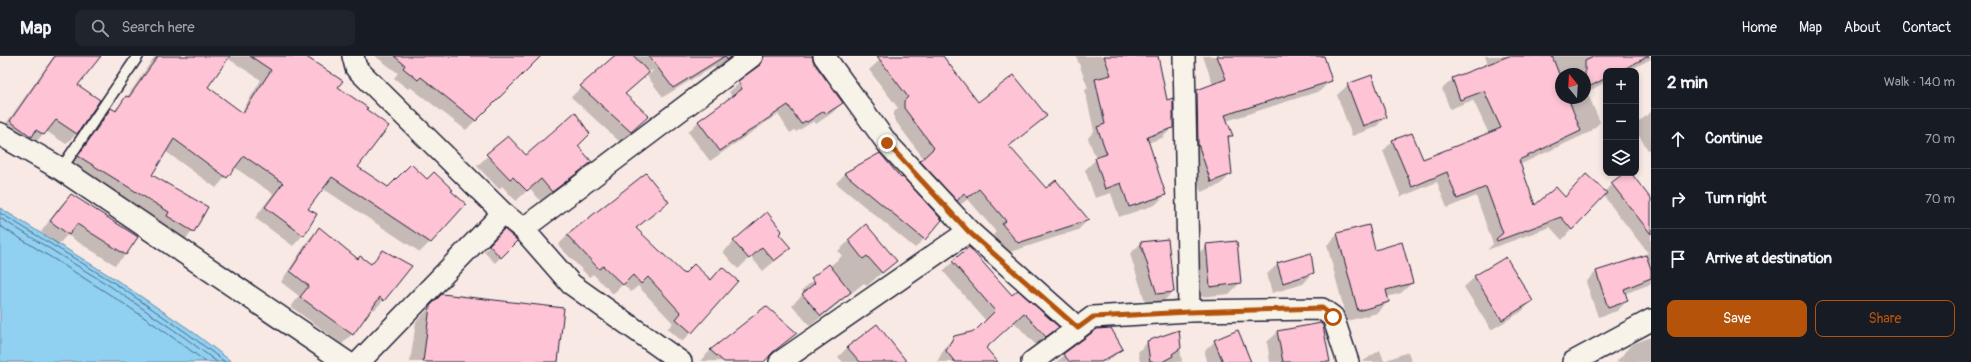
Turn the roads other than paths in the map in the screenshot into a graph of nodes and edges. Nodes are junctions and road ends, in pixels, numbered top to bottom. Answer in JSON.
{"nodes":[{"id":1,"x":138,"y":56,"type":"edge"},
{"id":2,"x":353,"y":56,"type":"edge"},
{"id":3,"x":752,"y":56,"type":"edge"},
{"id":4,"x":824,"y":56,"type":"edge"},
{"id":5,"x":1184,"y":56,"type":"edge"},
{"id":6,"x":0,"y":134,"type":"edge"},
{"id":7,"x":61,"y":169,"type":"junction"},
{"id":8,"x":503,"y":213,"type":"junction"},
{"id":9,"x":523,"y":229,"type":"junction"},
{"id":10,"x":969,"y":232,"type":"junction"},
{"id":11,"x":1189,"y":312,"type":"junction"},
{"id":12,"x":1651,"y":320,"type":"edge"},
{"id":13,"x":1078,"y":328,"type":"junction"},
{"id":14,"x":346,"y":362,"type":"edge"},
{"id":15,"x":359,"y":362,"type":"edge"},
{"id":16,"x":681,"y":362,"type":"edge"},
{"id":17,"x":780,"y":362,"type":"edge"},
{"id":18,"x":1032,"y":362,"type":"edge"},
{"id":19,"x":1348,"y":362,"type":"edge"},
{"id":20,"x":1572,"y":362,"type":"edge"}],
"edges":[{"from":1,"to":7,"type":"lane"},
{"from":2,"to":8,"type":"street"},
{"from":3,"to":9,"type":"street"},
{"from":4,"to":10,"type":"street"},
{"from":5,"to":11,"type":"street"},
{"from":6,"to":7,"type":"street"},
{"from":7,"to":14,"type":"street"},
{"from":8,"to":9,"type":"street"},
{"from":8,"to":15,"type":"street"},
{"from":9,"to":16,"type":"street"},
{"from":10,"to":13,"type":"street"},
{"from":10,"to":17,"type":"street"},
{"from":11,"to":13,"type":"street"},
{"from":11,"to":19,"type":"street"},
{"from":12,"to":20,"type":"street"},
{"from":13,"to":18,"type":"street"}]}
